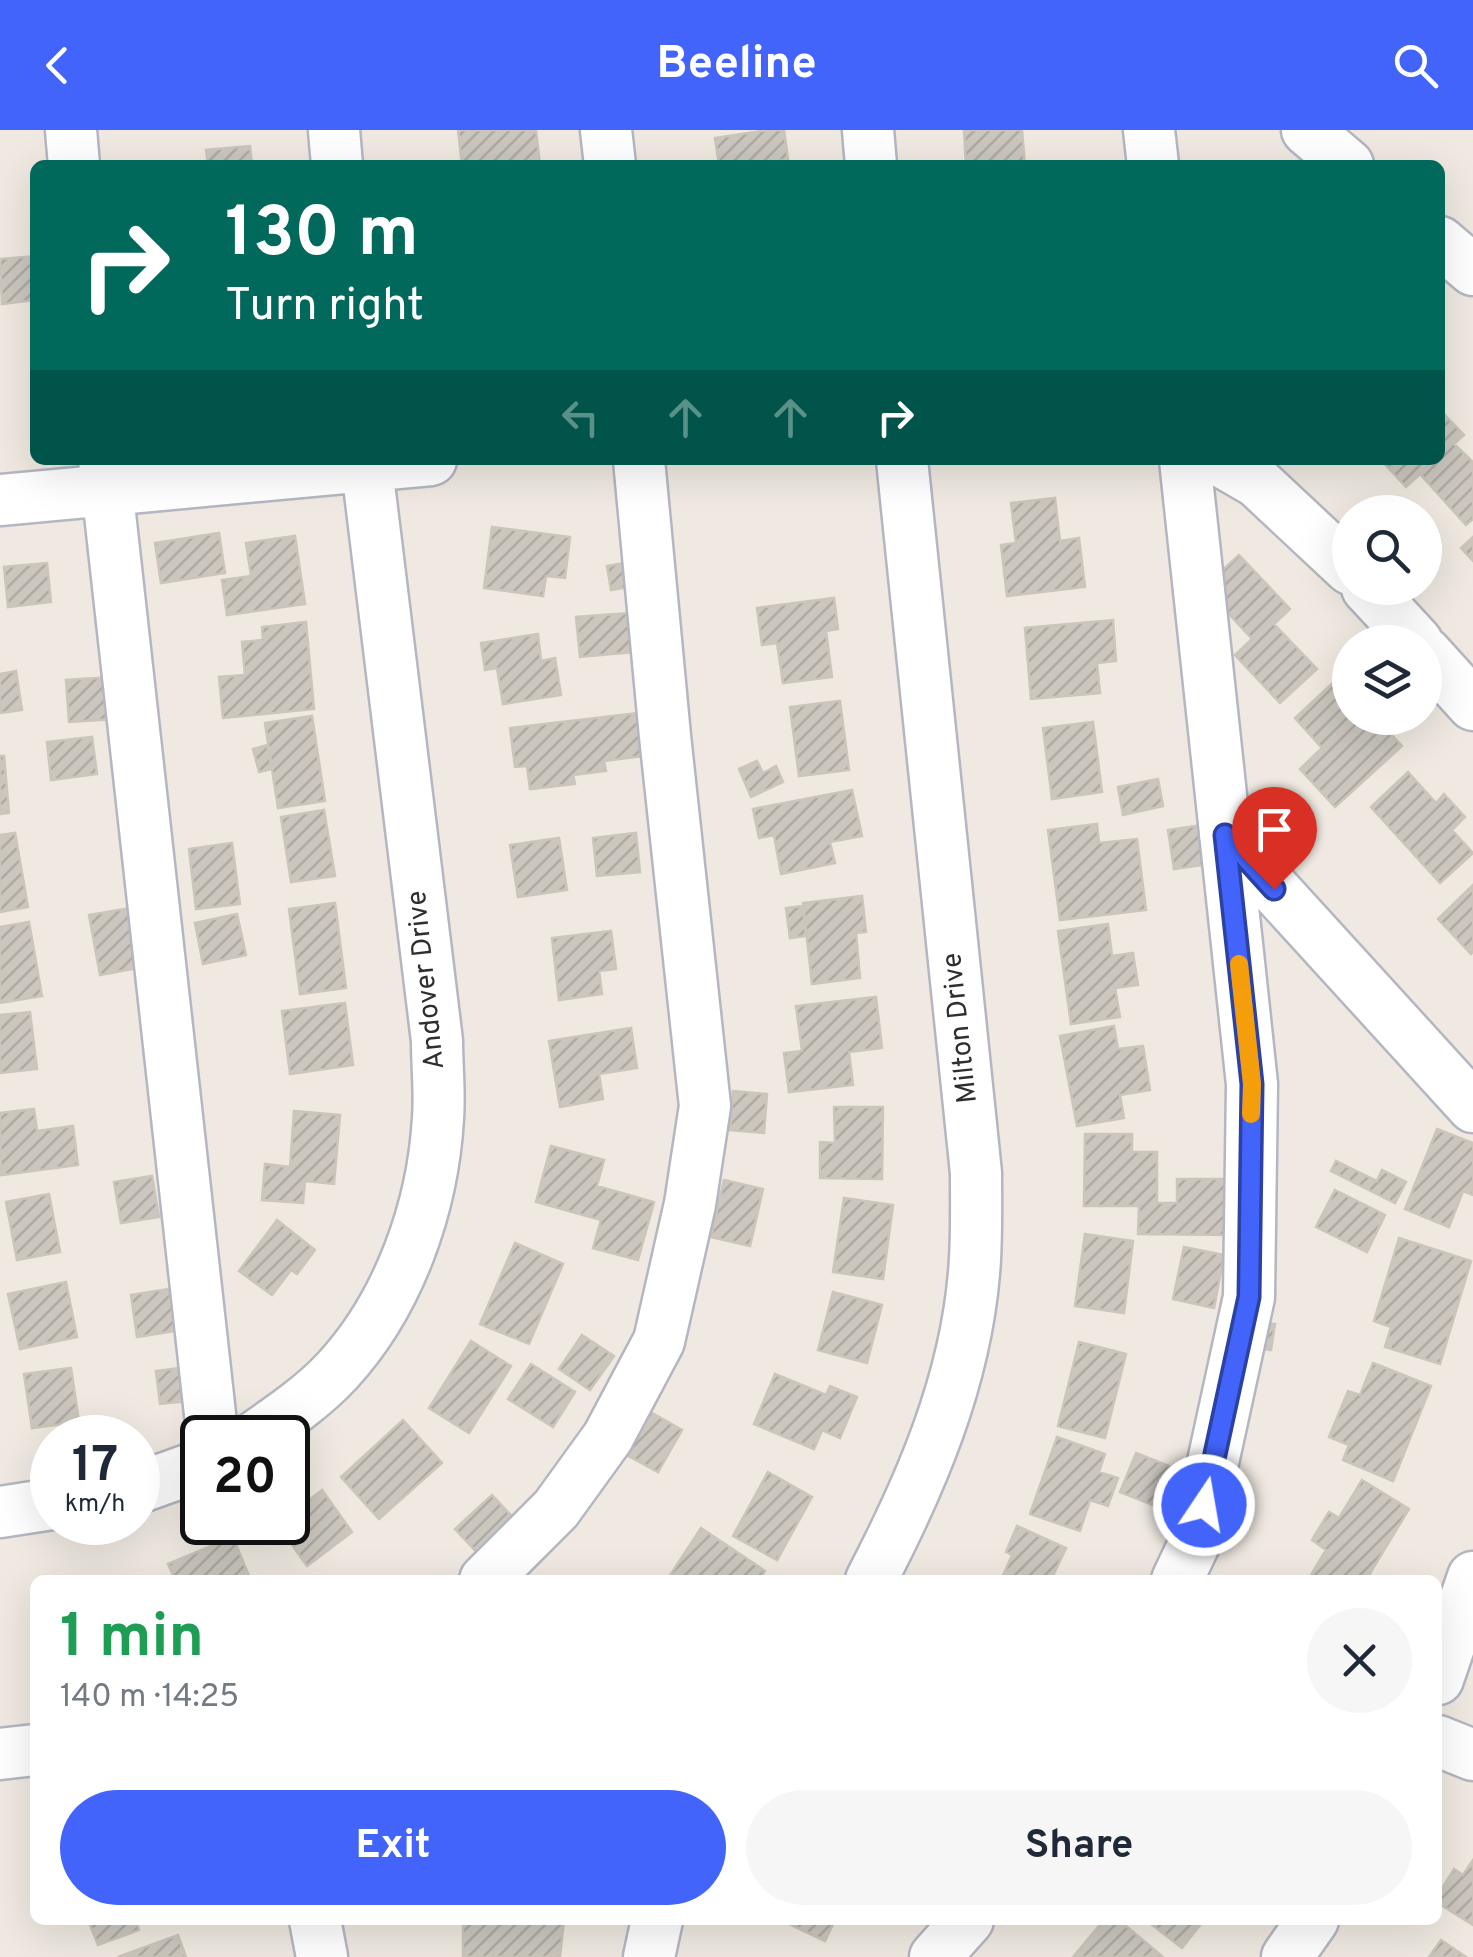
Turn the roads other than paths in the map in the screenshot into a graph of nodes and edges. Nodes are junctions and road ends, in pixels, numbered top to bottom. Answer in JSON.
{"nodes":[{"id":1,"x":71,"y":130,"type":"edge"},
{"id":2,"x":334,"y":130,"type":"edge"},
{"id":3,"x":606,"y":130,"type":"edge"},
{"id":4,"x":868,"y":130,"type":"edge"},
{"id":5,"x":1149,"y":130,"type":"edge"},
{"id":6,"x":1307,"y":130,"type":"edge"},
{"id":7,"x":74,"y":160,"type":"edge"},
{"id":8,"x":337,"y":160,"type":"edge"},
{"id":9,"x":609,"y":160,"type":"edge"},
{"id":10,"x":871,"y":160,"type":"edge"},
{"id":11,"x":1152,"y":160,"type":"edge"},
{"id":12,"x":1342,"y":160,"type":"edge"},
{"id":13,"x":1445,"y":246,"type":"edge"},
{"id":14,"x":1473,"y":270,"type":"edge"},
{"id":15,"x":342,"y":465,"type":"edge"},
{"id":16,"x":366,"y":465,"type":"edge"},
{"id":17,"x":639,"y":465,"type":"edge"},
{"id":18,"x":903,"y":465,"type":"edge"},
{"id":19,"x":1186,"y":465,"type":"edge"},
{"id":20,"x":1228,"y":465,"type":"edge"},
{"id":21,"x":105,"y":475,"type":"edge"},
{"id":22,"x":0,"y":500,"type":"edge"},
{"id":23,"x":1332,"y":552,"type":"edge"},
{"id":24,"x":1382,"y":605,"type":"edge"},
{"id":25,"x":1401,"y":625,"type":"edge"},
{"id":26,"x":1442,"y":671,"type":"edge"},
{"id":27,"x":1473,"y":705,"type":"edge"},
{"id":28,"x":1225,"y":835,"type":"junction"},
{"id":29,"x":1473,"y":1107,"type":"edge"},
{"id":30,"x":210,"y":1415,"type":"edge"},
{"id":31,"x":283,"y":1415,"type":"edge"},
{"id":32,"x":30,"y":1507,"type":"edge"},
{"id":33,"x":0,"y":1512,"type":"edge"},
{"id":34,"x":490,"y":1575,"type":"edge"},
{"id":35,"x":874,"y":1575,"type":"edge"},
{"id":36,"x":1179,"y":1575,"type":"edge"},
{"id":37,"x":1473,"y":1577,"type":"edge"},
{"id":38,"x":1442,"y":1667,"type":"edge"},
{"id":39,"x":1442,"y":1742,"type":"edge"},
{"id":40,"x":30,"y":1751,"type":"edge"},
{"id":41,"x":0,"y":1754,"type":"edge"},
{"id":42,"x":1473,"y":1755,"type":"edge"},
{"id":43,"x":315,"y":1925,"type":"edge"},
{"id":44,"x":657,"y":1925,"type":"edge"},
{"id":45,"x":964,"y":1925,"type":"edge"},
{"id":46,"x":1308,"y":1925,"type":"edge"},
{"id":47,"x":322,"y":1957,"type":"edge"},
{"id":48,"x":649,"y":1957,"type":"edge"},
{"id":49,"x":936,"y":1957,"type":"edge"},
{"id":50,"x":1286,"y":1957,"type":"edge"}],
"edges":[{"from":1,"to":7,"type":"street"},
{"from":2,"to":8,"type":"street"},
{"from":3,"to":9,"type":"street"},
{"from":4,"to":10,"type":"street"},
{"from":5,"to":11,"type":"street"},
{"from":6,"to":12,"type":"street"},
{"from":13,"to":14,"type":"street"},
{"from":15,"to":21,"type":"street"},
{"from":16,"to":31,"type":"street","name":"Andover Drive"},
{"from":17,"to":34,"type":"street"},
{"from":18,"to":35,"type":"street","name":"Milton Drive"},
{"from":19,"to":28,"type":"street"},
{"from":20,"to":23,"type":"street"},
{"from":21,"to":22,"type":"street"},
{"from":21,"to":30,"type":"street"},
{"from":24,"to":25,"type":"street"},
{"from":26,"to":27,"type":"street"},
{"from":28,"to":29,"type":"street"},
{"from":28,"to":36,"type":"street"},
{"from":32,"to":33,"type":"street"},
{"from":37,"to":38,"type":"street"},
{"from":39,"to":42,"type":"street"},
{"from":40,"to":41,"type":"street"},
{"from":43,"to":47,"type":"street"},
{"from":44,"to":48,"type":"street"},
{"from":45,"to":49,"type":"street"},
{"from":46,"to":50,"type":"street"}]}
